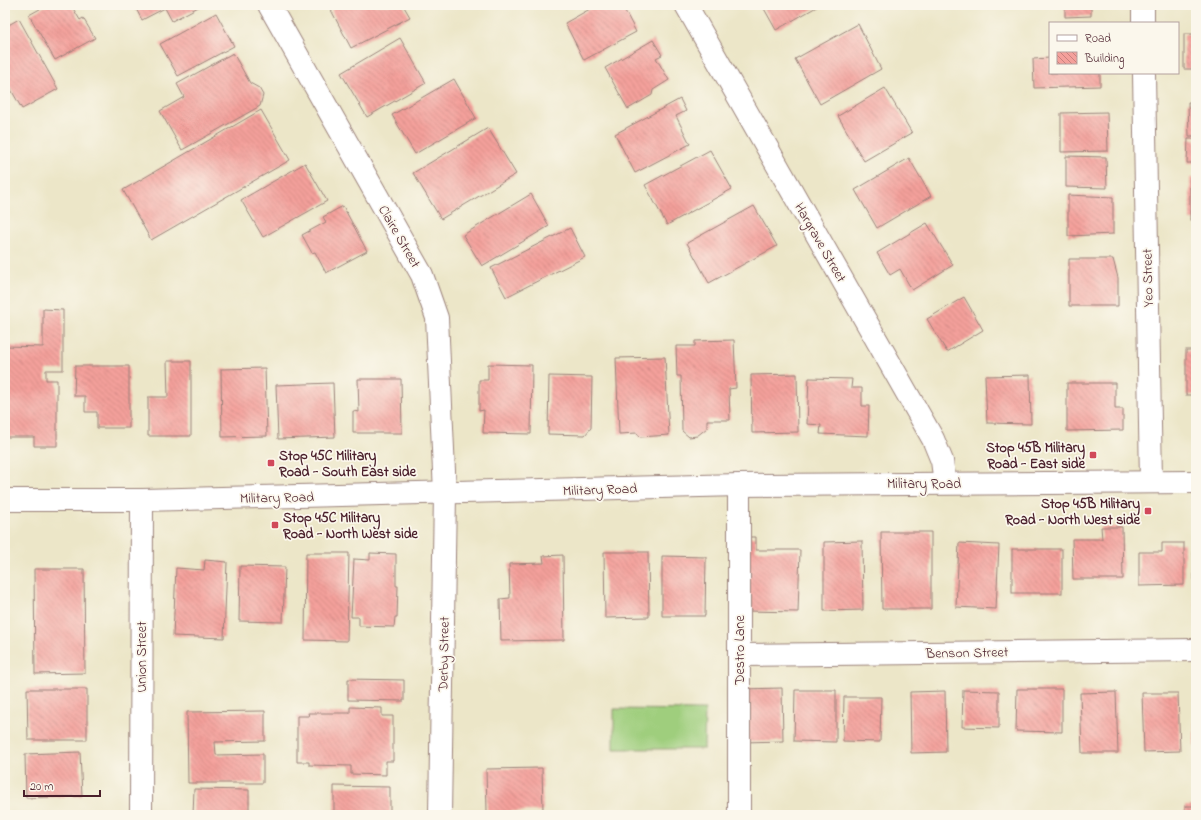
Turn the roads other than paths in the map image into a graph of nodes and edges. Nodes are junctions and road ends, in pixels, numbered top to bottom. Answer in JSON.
{"nodes":[{"id":1,"x":269,"y":5,"type":"edge"},
{"id":2,"x":686,"y":5,"type":"edge"},
{"id":3,"x":1142,"y":5,"type":"edge"},
{"id":4,"x":1143,"y":22,"type":"edge"},
{"id":5,"x":1144,"y":74,"type":"edge"},
{"id":6,"x":1151,"y":482,"type":"junction"},
{"id":7,"x":1196,"y":482,"type":"edge"},
{"id":8,"x":945,"y":483,"type":"junction"},
{"id":9,"x":739,"y":485,"type":"junction"},
{"id":10,"x":445,"y":493,"type":"junction"},
{"id":11,"x":5,"y":500,"type":"edge"},
{"id":12,"x":142,"y":500,"type":"junction"},
{"id":13,"x":1196,"y":650,"type":"edge"},
{"id":14,"x":739,"y":655,"type":"junction"},
{"id":15,"x":141,"y":815,"type":"edge"},
{"id":16,"x":440,"y":815,"type":"edge"},
{"id":17,"x":739,"y":815,"type":"edge"}],
"edges":[{"from":1,"to":10,"type":"street","name":"Claire Street"},
{"from":2,"to":8,"type":"street","name":"Hargrave Street"},
{"from":3,"to":4,"type":"street"},
{"from":5,"to":6,"type":"street","name":"Yeo Street"},
{"from":6,"to":7,"type":"street","name":"Military Road"},
{"from":6,"to":8,"type":"street","name":"Military Road"},
{"from":8,"to":9,"type":"street","name":"Military Road"},
{"from":9,"to":10,"type":"street","name":"Military Road"},
{"from":9,"to":14,"type":"street","name":"Destro Lane"},
{"from":10,"to":12,"type":"street","name":"Military Road"},
{"from":10,"to":16,"type":"street","name":"Derby Street"},
{"from":11,"to":12,"type":"street","name":"Military Road"},
{"from":12,"to":15,"type":"street","name":"Union Street"},
{"from":13,"to":14,"type":"street","name":"Benson Street"},
{"from":14,"to":17,"type":"street","name":"Destro Lane"}]}
